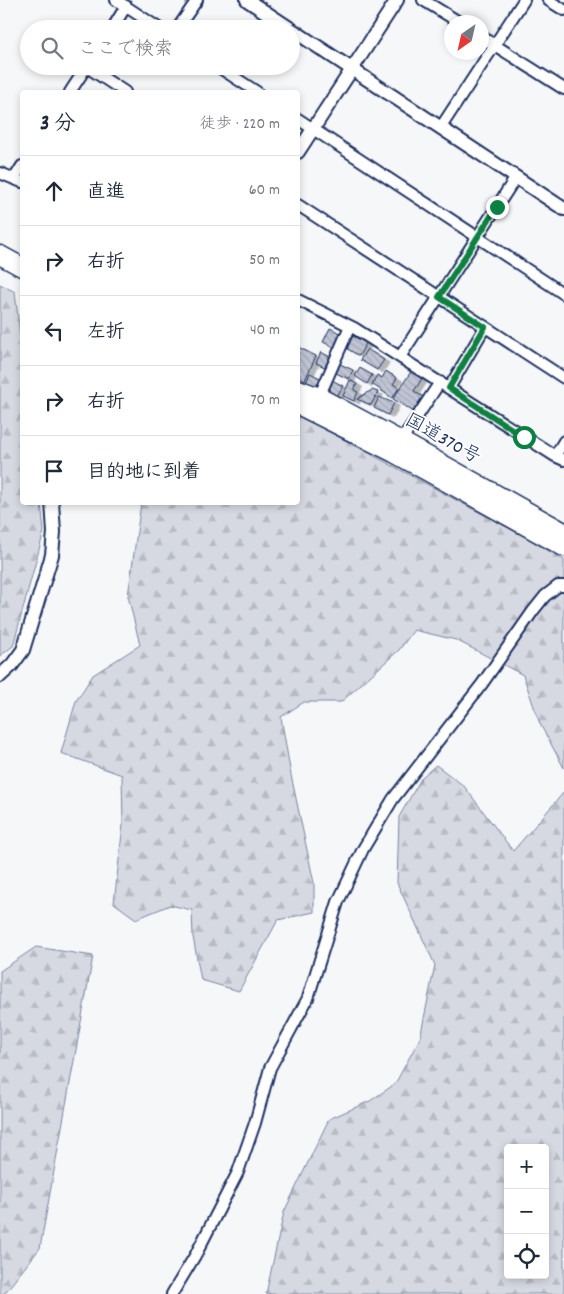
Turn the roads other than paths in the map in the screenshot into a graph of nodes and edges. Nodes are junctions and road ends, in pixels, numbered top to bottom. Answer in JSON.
{"nodes":[{"id":1,"x":116,"y":0,"type":"edge"},
{"id":2,"x":197,"y":0,"type":"edge"},
{"id":3,"x":247,"y":0,"type":"edge"},
{"id":4,"x":397,"y":0,"type":"edge"},
{"id":5,"x":423,"y":0,"type":"edge"},
{"id":6,"x":524,"y":0,"type":"edge"},
{"id":7,"x":548,"y":0,"type":"edge"},
{"id":8,"x":126,"y":6,"type":"junction"},
{"id":9,"x":564,"y":10,"type":"edge"},
{"id":10,"x":448,"y":15,"type":"edge"},
{"id":11,"x":117,"y":20,"type":"edge"},
{"id":12,"x":147,"y":20,"type":"edge"},
{"id":13,"x":183,"y":20,"type":"edge"},
{"id":14,"x":277,"y":20,"type":"edge"},
{"id":15,"x":300,"y":35,"type":"edge"},
{"id":16,"x":489,"y":42,"type":"edge"},
{"id":17,"x":494,"y":45,"type":"junction"},
{"id":18,"x":351,"y":68,"type":"junction"},
{"id":19,"x":82,"y":75,"type":"edge"},
{"id":20,"x":99,"y":75,"type":"edge"},
{"id":21,"x":231,"y":75,"type":"edge"},
{"id":22,"x":564,"y":89,"type":"edge"},
{"id":23,"x":71,"y":90,"type":"edge"},
{"id":24,"x":122,"y":90,"type":"edge"},
{"id":25,"x":254,"y":90,"type":"edge"},
{"id":26,"x":300,"y":120,"type":"edge"},
{"id":27,"x":441,"y":127,"type":"junction"},
{"id":28,"x":312,"y":129,"type":"junction"},
{"id":29,"x":300,"y":149,"type":"edge"},
{"id":30,"x":0,"y":173,"type":"edge"},
{"id":31,"x":516,"y":177,"type":"junction"},
{"id":32,"x":18,"y":180,"type":"edge"},
{"id":33,"x":300,"y":206,"type":"edge"},
{"id":34,"x":564,"y":209,"type":"edge"},
{"id":35,"x":478,"y":237,"type":"junction"},
{"id":36,"x":0,"y":254,"type":"edge"},
{"id":37,"x":20,"y":266,"type":"edge"},
{"id":38,"x":564,"y":294,"type":"edge"},
{"id":39,"x":439,"y":297,"type":"junction"},
{"id":40,"x":300,"y":301,"type":"edge"},
{"id":41,"x":350,"y":326,"type":"junction"},
{"id":42,"x":485,"y":327,"type":"junction"},
{"id":43,"x":400,"y":357,"type":"junction"},
{"id":44,"x":564,"y":378,"type":"edge"},
{"id":45,"x":440,"y":382,"type":"junction"},
{"id":46,"x":449,"y":388,"type":"junction"},
{"id":47,"x":300,"y":390,"type":"edge"},
{"id":48,"x":319,"y":397,"type":"junction"},
{"id":49,"x":300,"y":406,"type":"edge"},
{"id":50,"x":402,"y":441,"type":"junction"},
{"id":51,"x":564,"y":441,"type":"edge"},
{"id":52,"x":559,"y":458,"type":"edge"},
{"id":53,"x":52,"y":505,"type":"edge"},
{"id":54,"x":564,"y":532,"type":"edge"},
{"id":55,"x":564,"y":547,"type":"edge"},
{"id":56,"x":564,"y":586,"type":"edge"},
{"id":57,"x":0,"y":676,"type":"edge"},
{"id":58,"x":172,"y":1294,"type":"edge"}],
"edges":[{"from":1,"to":8,"type":"street"},
{"from":2,"to":13,"type":"street"},
{"from":3,"to":14,"type":"street"},
{"from":4,"to":18,"type":"street"},
{"from":5,"to":10,"type":"street"},
{"from":6,"to":17,"type":"street"},
{"from":7,"to":9,"type":"street"},
{"from":8,"to":11,"type":"street"},
{"from":8,"to":12,"type":"street"},
{"from":15,"to":18,"type":"street"},
{"from":16,"to":17,"type":"street"},
{"from":17,"to":22,"type":"street"},
{"from":17,"to":27,"type":"street"},
{"from":18,"to":27,"type":"street"},
{"from":18,"to":28,"type":"street"},
{"from":19,"to":23,"type":"street"},
{"from":20,"to":24,"type":"street"},
{"from":21,"to":25,"type":"street"},
{"from":26,"to":28,"type":"street"},
{"from":27,"to":31,"type":"street"},
{"from":28,"to":29,"type":"street"},
{"from":28,"to":35,"type":"street"},
{"from":30,"to":32,"type":"street"},
{"from":31,"to":34,"type":"street"},
{"from":31,"to":35,"type":"street"},
{"from":33,"to":39,"type":"street"},
{"from":35,"to":38,"type":"street"},
{"from":35,"to":39,"type":"street"},
{"from":36,"to":37,"type":"highway"},
{"from":39,"to":42,"type":"street"},
{"from":39,"to":43,"type":"street"},
{"from":40,"to":41,"type":"street"},
{"from":41,"to":43,"type":"street"},
{"from":41,"to":48,"type":"street"},
{"from":42,"to":44,"type":"street"},
{"from":42,"to":46,"type":"street"},
{"from":43,"to":45,"type":"street"},
{"from":45,"to":46,"type":"street"},
{"from":45,"to":50,"type":"street"},
{"from":46,"to":52,"type":"street"},
{"from":47,"to":48,"type":"highway","name":"国道370号"},
{"from":48,"to":50,"type":"highway","name":"国道370号"},
{"from":49,"to":55,"type":"highway","name":"国道370号"},
{"from":50,"to":54,"type":"highway","name":"国道370号"},
{"from":51,"to":52,"type":"street"},
{"from":53,"to":57,"type":"street"},
{"from":56,"to":58,"type":"street"}]}
